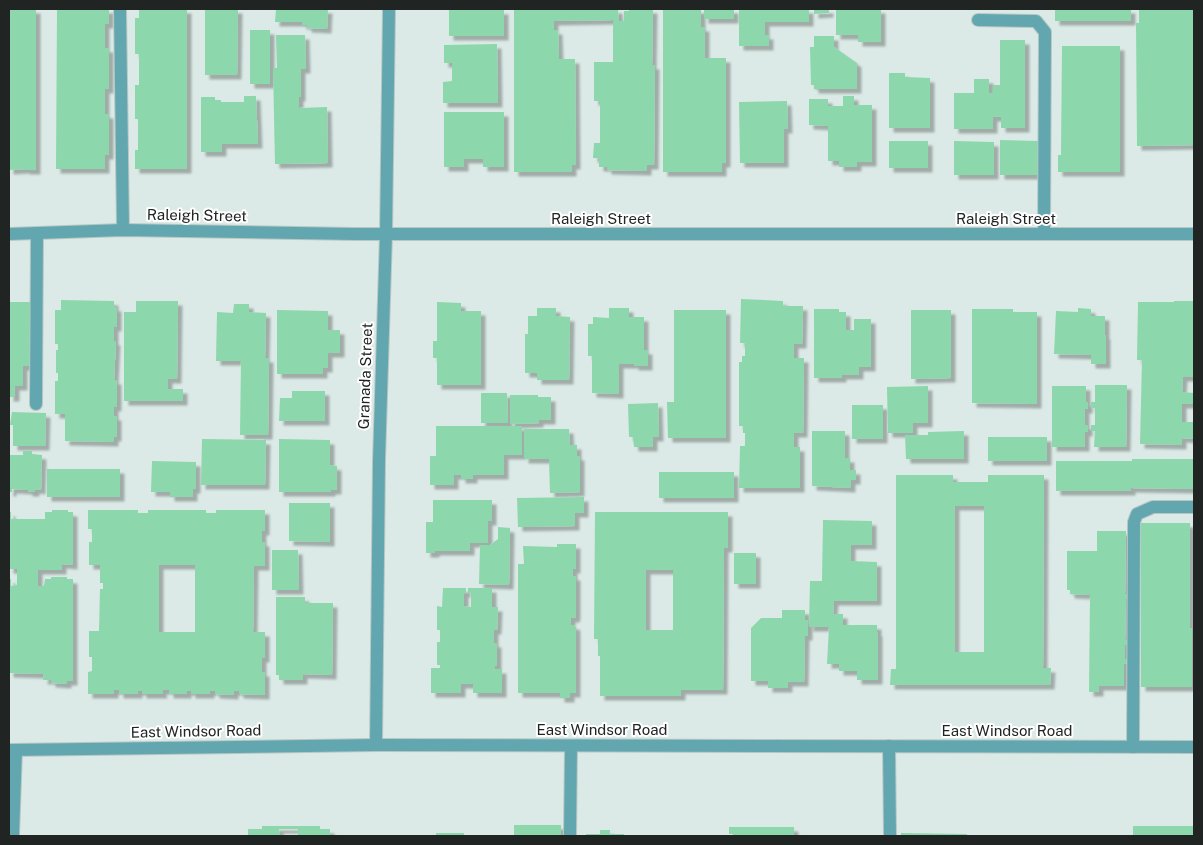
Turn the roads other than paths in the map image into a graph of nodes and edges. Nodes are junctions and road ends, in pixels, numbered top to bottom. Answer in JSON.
{"nodes":[{"id":1,"x":120,"y":9,"type":"edge"},
{"id":2,"x":389,"y":9,"type":"edge"},
{"id":3,"x":978,"y":20,"type":"dead end"},
{"id":4,"x":123,"y":230,"type":"junction"},
{"id":5,"x":9,"y":234,"type":"edge"},
{"id":6,"x":37,"y":234,"type":"junction"},
{"id":7,"x":386,"y":234,"type":"junction"},
{"id":8,"x":1044,"y":234,"type":"junction"},
{"id":9,"x":1194,"y":234,"type":"edge"},
{"id":10,"x":36,"y":404,"type":"dead end"},
{"id":11,"x":1194,"y":507,"type":"edge"},
{"id":12,"x":376,"y":745,"type":"junction"},
{"id":13,"x":571,"y":746,"type":"junction"},
{"id":14,"x":889,"y":746,"type":"junction"},
{"id":15,"x":1133,"y":747,"type":"junction"},
{"id":16,"x":1194,"y":747,"type":"edge"},
{"id":17,"x":12,"y":750,"type":"edge"},
{"id":18,"x":13,"y":836,"type":"edge"},
{"id":19,"x":570,"y":836,"type":"edge"},
{"id":20,"x":890,"y":836,"type":"edge"}],
"edges":[{"from":1,"to":4,"type":"street"},
{"from":2,"to":7,"type":"street","name":"Granada Street"},
{"from":3,"to":8,"type":"street"},
{"from":4,"to":6,"type":"street","name":"Raleigh Street"},
{"from":4,"to":7,"type":"street","name":"Raleigh Street"},
{"from":5,"to":6,"type":"street","name":"Raleigh Street"},
{"from":6,"to":10,"type":"street"},
{"from":7,"to":8,"type":"street","name":"Raleigh Street"},
{"from":7,"to":12,"type":"street","name":"Granada Street"},
{"from":8,"to":9,"type":"street","name":"Raleigh Street"},
{"from":11,"to":15,"type":"street"},
{"from":12,"to":13,"type":"street","name":"East Windsor Road"},
{"from":12,"to":17,"type":"street","name":"East Windsor Road"},
{"from":13,"to":14,"type":"street","name":"East Windsor Road"},
{"from":13,"to":19,"type":"street"},
{"from":14,"to":15,"type":"street","name":"East Windsor Road"},
{"from":14,"to":20,"type":"street"},
{"from":15,"to":16,"type":"street","name":"East Windsor Road"},
{"from":17,"to":18,"type":"street"}]}
